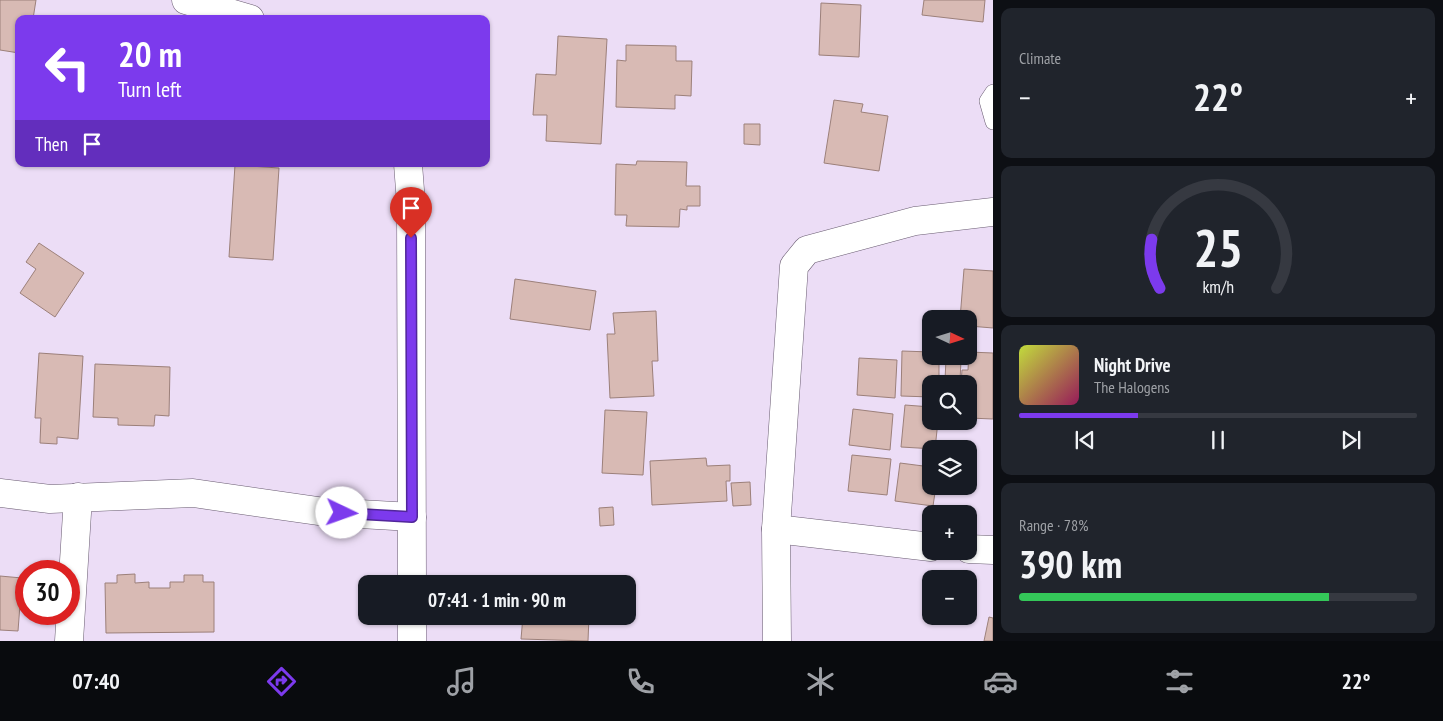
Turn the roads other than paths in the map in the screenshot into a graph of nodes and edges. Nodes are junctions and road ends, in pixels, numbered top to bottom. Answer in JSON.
{"nodes":[{"id":1,"x":186,"y":0,"type":"edge"},
{"id":2,"x":237,"y":15,"type":"edge"},
{"id":3,"x":993,"y":92,"type":"edge"},
{"id":4,"x":993,"y":122,"type":"edge"},
{"id":5,"x":408,"y":167,"type":"edge"},
{"id":6,"x":993,"y":212,"type":"edge"},
{"id":7,"x":0,"y":493,"type":"edge"},
{"id":8,"x":78,"y":497,"type":"junction"},
{"id":9,"x":412,"y":517,"type":"junction"},
{"id":10,"x":776,"y":529,"type":"junction"},
{"id":11,"x":922,"y":546,"type":"edge"},
{"id":12,"x":977,"y":549,"type":"edge"},
{"id":13,"x":993,"y":550,"type":"edge"},
{"id":14,"x":412,"y":575,"type":"edge"},
{"id":15,"x":412,"y":625,"type":"edge"},
{"id":16,"x":69,"y":641,"type":"edge"},
{"id":17,"x":412,"y":641,"type":"edge"},
{"id":18,"x":776,"y":641,"type":"edge"}],
"edges":[{"from":1,"to":2,"type":"street"},
{"from":3,"to":4,"type":"lane"},
{"from":5,"to":9,"type":"street"},
{"from":6,"to":10,"type":"street"},
{"from":7,"to":8,"type":"street"},
{"from":8,"to":9,"type":"street"},
{"from":8,"to":16,"type":"street"},
{"from":9,"to":14,"type":"street"},
{"from":10,"to":11,"type":"street"},
{"from":10,"to":18,"type":"street"},
{"from":12,"to":13,"type":"street"},
{"from":15,"to":17,"type":"street"}]}
